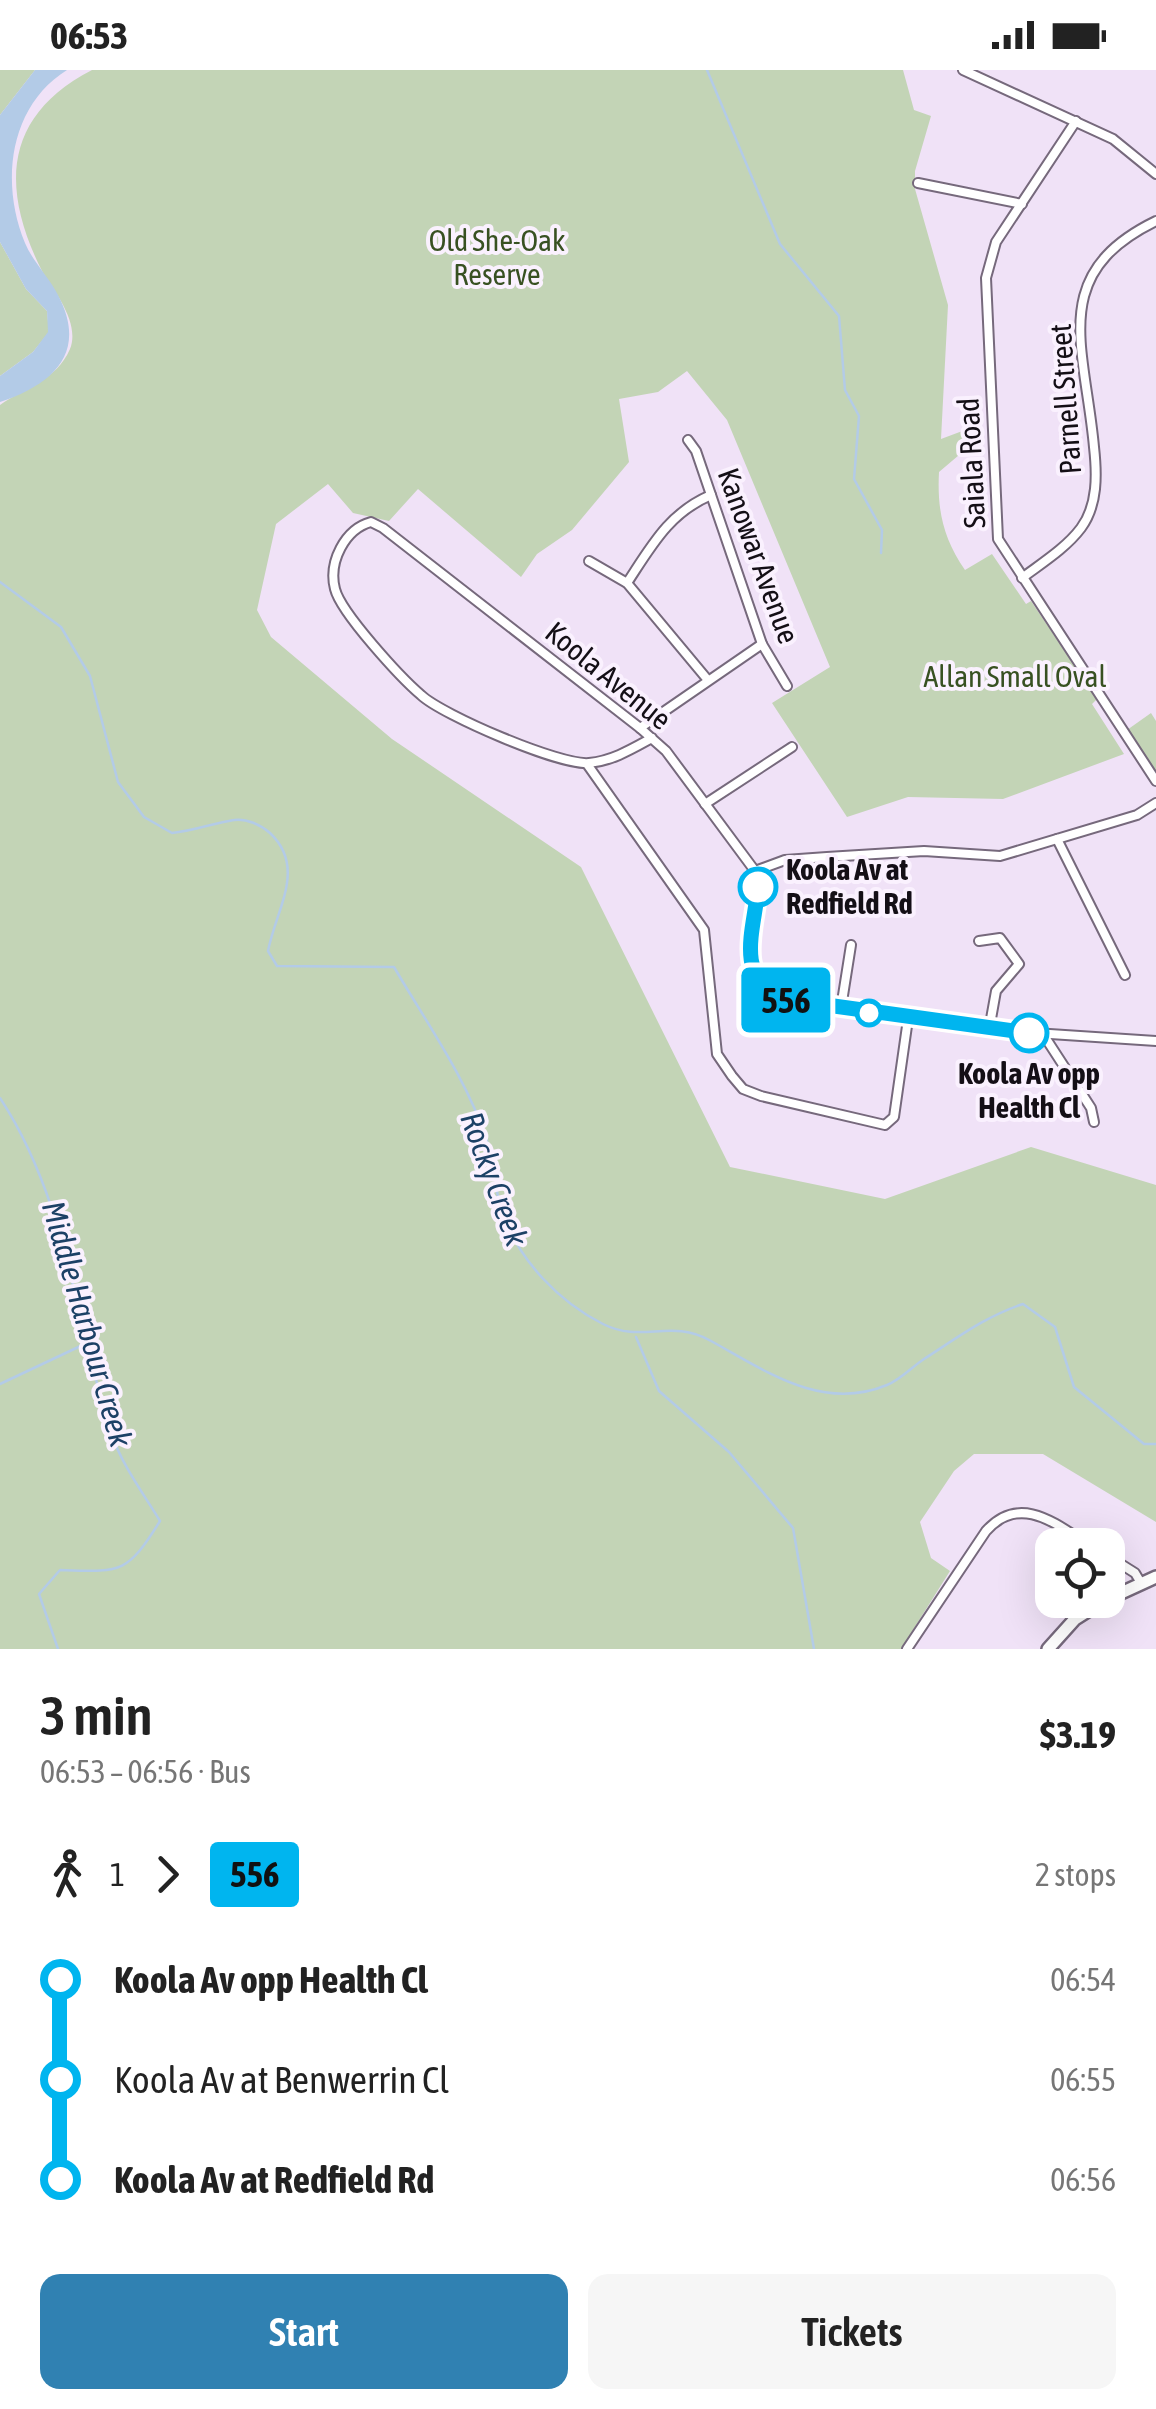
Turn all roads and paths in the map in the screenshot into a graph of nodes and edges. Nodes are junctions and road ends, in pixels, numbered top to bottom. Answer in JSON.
{"nodes":[{"id":1,"x":963,"y":70,"type":"edge"},
{"id":2,"x":1076,"y":120,"type":"junction"},
{"id":3,"x":1156,"y":174,"type":"edge"},
{"id":4,"x":918,"y":183,"type":"dead end"},
{"id":5,"x":1022,"y":204,"type":"junction"},
{"id":6,"x":1156,"y":221,"type":"edge"},
{"id":7,"x":688,"y":440,"type":"dead end"},
{"id":8,"x":711,"y":494,"type":"junction"},
{"id":9,"x":588,"y":561,"type":"dead end"},
{"id":10,"x":1022,"y":578,"type":"junction"},
{"id":11,"x":627,"y":583,"type":"junction"},
{"id":12,"x":762,"y":644,"type":"junction"},
{"id":13,"x":708,"y":679,"type":"junction"},
{"id":14,"x":787,"y":686,"type":"dead end"},
{"id":15,"x":640,"y":728,"type":"junction"},
{"id":16,"x":652,"y":738,"type":"junction"},
{"id":17,"x":792,"y":746,"type":"dead end"},
{"id":18,"x":586,"y":764,"type":"junction"},
{"id":19,"x":1156,"y":781,"type":"edge"},
{"id":20,"x":704,"y":804,"type":"junction"},
{"id":21,"x":1156,"y":804,"type":"edge"},
{"id":22,"x":1057,"y":839,"type":"junction"},
{"id":23,"x":755,"y":872,"type":"junction"},
{"id":24,"x":979,"y":941,"type":"dead end"},
{"id":25,"x":851,"y":944,"type":"dead end"},
{"id":26,"x":1124,"y":975,"type":"dead end"},
{"id":27,"x":842,"y":1008,"type":"junction"},
{"id":28,"x":908,"y":1019,"type":"junction"},
{"id":29,"x":989,"y":1030,"type":"junction"},
{"id":30,"x":1043,"y":1034,"type":"junction"},
{"id":31,"x":1156,"y":1041,"type":"edge"},
{"id":32,"x":1094,"y":1122,"type":"dead end"},
{"id":33,"x":1060,"y":1528,"type":"edge"},
{"id":34,"x":1125,"y":1567,"type":"edge"},
{"id":35,"x":1156,"y":1577,"type":"edge"},
{"id":36,"x":1140,"y":1583,"type":"junction"},
{"id":37,"x":1125,"y":1590,"type":"edge"},
{"id":38,"x":1077,"y":1618,"type":"edge"},
{"id":39,"x":907,"y":1649,"type":"edge"},
{"id":40,"x":1048,"y":1649,"type":"edge"}],
"edges":[{"from":1,"to":2,"type":"street"},
{"from":2,"to":3,"type":"street"},
{"from":2,"to":5,"type":"street","name":"Saiala Road"},
{"from":4,"to":5,"type":"street"},
{"from":5,"to":10,"type":"street","name":"Saiala Road"},
{"from":6,"to":10,"type":"street","name":"Parnell Street"},
{"from":7,"to":8,"type":"street","name":"Kanowar Avenue"},
{"from":8,"to":11,"type":"street"},
{"from":8,"to":12,"type":"street","name":"Kanowar Avenue"},
{"from":9,"to":11,"type":"street"},
{"from":10,"to":19,"type":"street","name":"Saiala Road"},
{"from":11,"to":13,"type":"street"},
{"from":12,"to":13,"type":"street"},
{"from":12,"to":14,"type":"street","name":"Kanowar Avenue"},
{"from":13,"to":15,"type":"street"},
{"from":15,"to":16,"type":"street","name":"Koola Avenue"},
{"from":15,"to":18,"type":"street","name":"Koola Avenue"},
{"from":16,"to":18,"type":"street"},
{"from":16,"to":20,"type":"street","name":"Koola Avenue"},
{"from":17,"to":20,"type":"street"},
{"from":18,"to":28,"type":"street"},
{"from":20,"to":23,"type":"street","name":"Koola Avenue"},
{"from":21,"to":22,"type":"street"},
{"from":22,"to":23,"type":"street"},
{"from":22,"to":26,"type":"street"},
{"from":23,"to":27,"type":"street"},
{"from":24,"to":29,"type":"street"},
{"from":25,"to":27,"type":"street"},
{"from":27,"to":28,"type":"street"},
{"from":28,"to":29,"type":"street"},
{"from":29,"to":30,"type":"street"},
{"from":30,"to":31,"type":"street"},
{"from":30,"to":32,"type":"street"},
{"from":33,"to":39,"type":"street"},
{"from":34,"to":36,"type":"street"},
{"from":35,"to":36,"type":"main road"},
{"from":36,"to":37,"type":"main road"},
{"from":38,"to":40,"type":"main road"}]}
